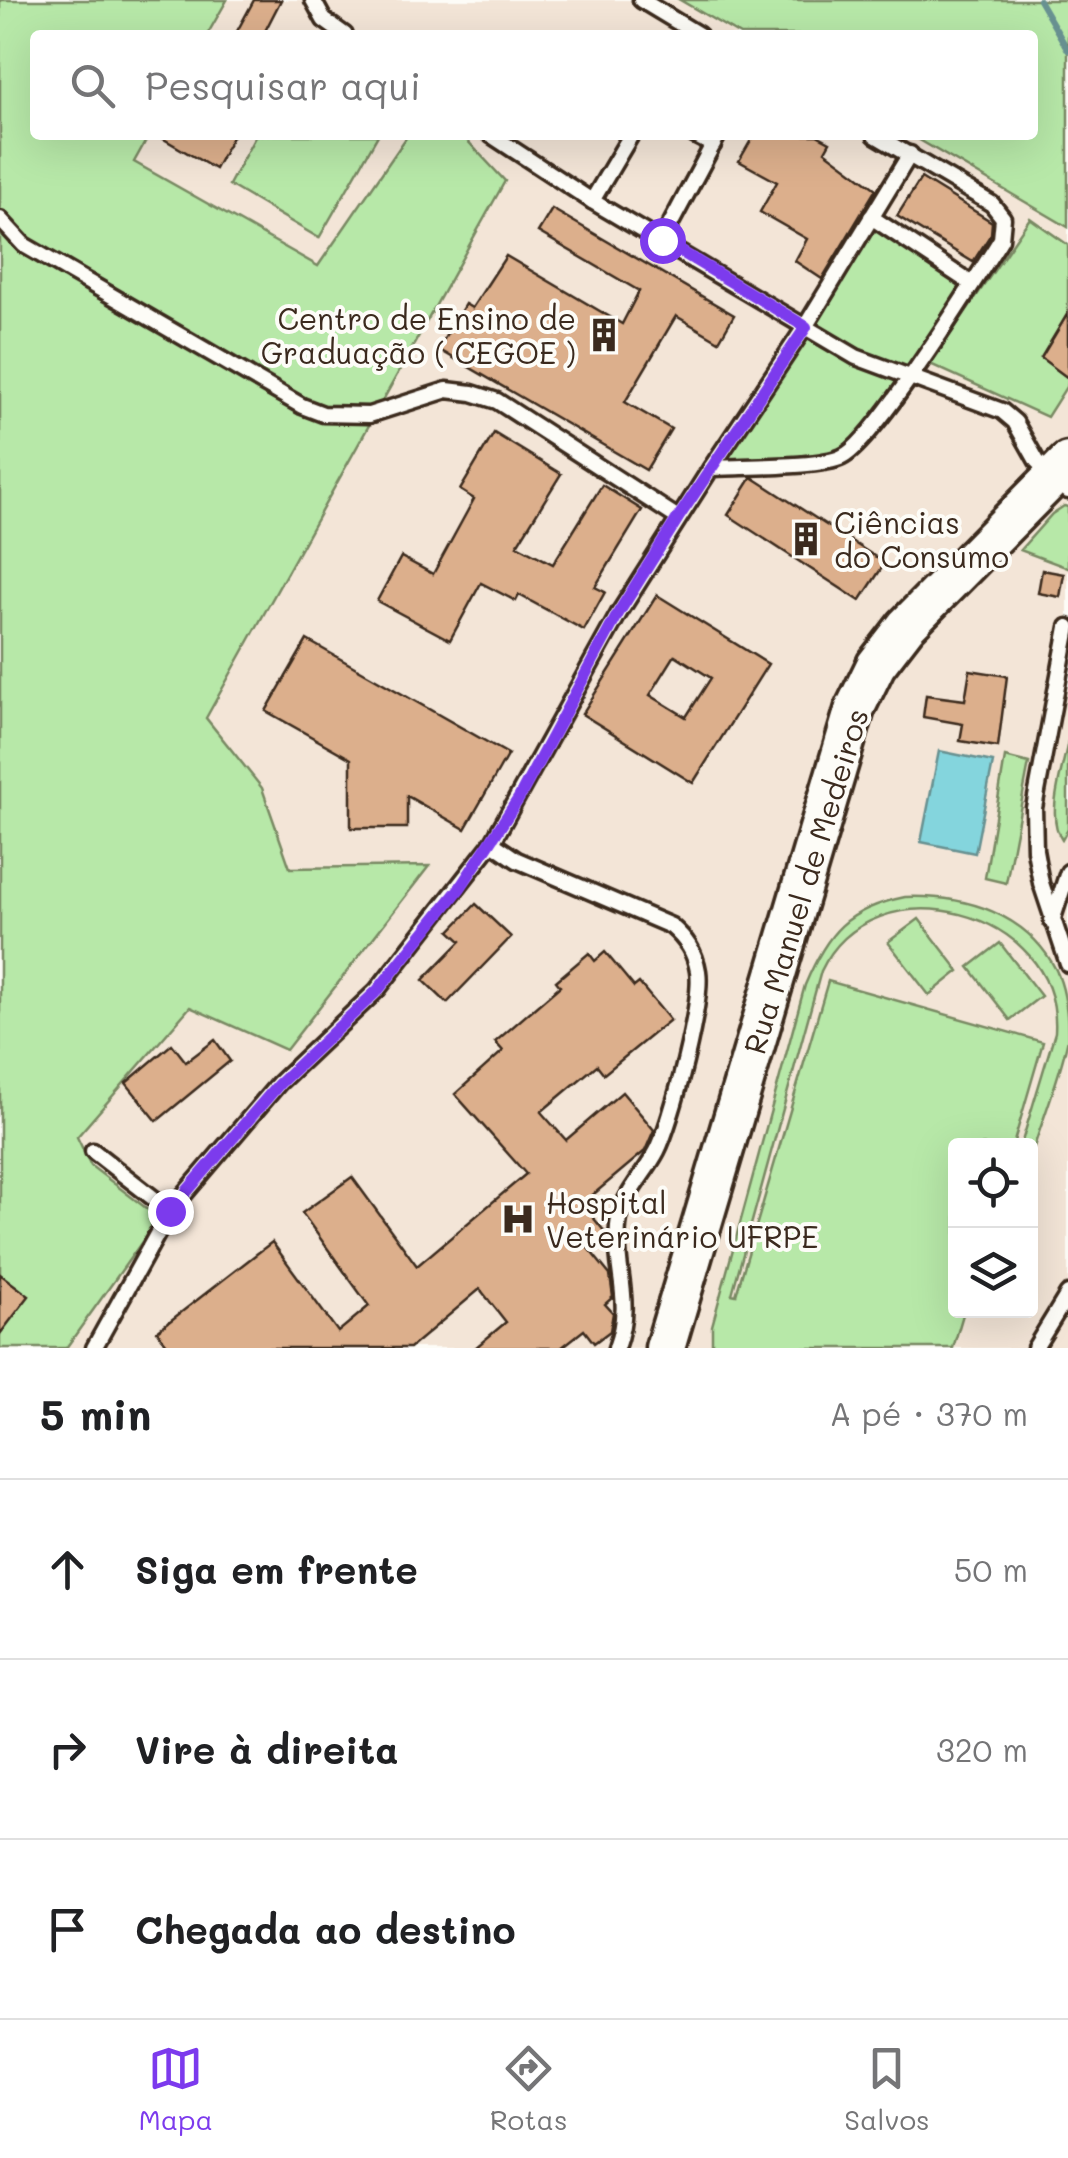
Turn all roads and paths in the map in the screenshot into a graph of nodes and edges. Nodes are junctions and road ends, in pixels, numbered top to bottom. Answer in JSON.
{"nodes":[{"id":1,"x":313,"y":0,"type":"edge"},
{"id":2,"x":640,"y":0,"type":"edge"},
{"id":3,"x":338,"y":30,"type":"edge"},
{"id":4,"x":689,"y":30,"type":"edge"},
{"id":5,"x":499,"y":140,"type":"edge"},
{"id":6,"x":628,"y":140,"type":"edge"},
{"id":7,"x":716,"y":140,"type":"edge"},
{"id":8,"x":884,"y":140,"type":"edge"},
{"id":9,"x":910,"y":154,"type":"junction"},
{"id":10,"x":592,"y":201,"type":"junction"},
{"id":11,"x":870,"y":218,"type":"junction"},
{"id":12,"x":0,"y":219,"type":"edge"},
{"id":13,"x":662,"y":240,"type":"junction"},
{"id":14,"x":972,"y":284,"type":"junction"},
{"id":15,"x":806,"y":327,"type":"junction"},
{"id":16,"x":910,"y":375,"type":"junction"},
{"id":17,"x":712,"y":468,"type":"junction"},
{"id":18,"x":1064,"y":477,"type":"edge"},
{"id":19,"x":678,"y":518,"type":"junction"},
{"id":20,"x":1068,"y":627,"type":"edge"},
{"id":21,"x":492,"y":843,"type":"junction"},
{"id":22,"x":1068,"y":872,"type":"edge"},
{"id":23,"x":1052,"y":922,"type":"junction"},
{"id":24,"x":1068,"y":964,"type":"edge"},
{"id":25,"x":92,"y":1151,"type":"dead end"},
{"id":26,"x":170,"y":1211,"type":"junction"},
{"id":27,"x":1067,"y":1298,"type":"edge"},
{"id":28,"x":94,"y":1348,"type":"edge"},
{"id":29,"x":616,"y":1348,"type":"edge"},
{"id":30,"x":665,"y":1348,"type":"edge"},
{"id":31,"x":1035,"y":1348,"type":"edge"}],
"edges":[{"from":1,"to":3,"type":"lane"},
{"from":2,"to":4,"type":"lane"},
{"from":5,"to":10,"type":"lane"},
{"from":6,"to":10,"type":"lane"},
{"from":7,"to":13,"type":"lane"},
{"from":8,"to":9,"type":"lane"},
{"from":9,"to":11,"type":"lane"},
{"from":9,"to":14,"type":"lane"},
{"from":10,"to":13,"type":"lane"},
{"from":11,"to":14,"type":"lane"},
{"from":11,"to":15,"type":"lane"},
{"from":12,"to":19,"type":"lane"},
{"from":13,"to":15,"type":"lane"},
{"from":14,"to":16,"type":"lane"},
{"from":15,"to":16,"type":"lane"},
{"from":15,"to":17,"type":"lane"},
{"from":16,"to":17,"type":"lane"},
{"from":16,"to":18,"type":"lane"},
{"from":17,"to":19,"type":"lane"},
{"from":18,"to":30,"type":"main road","name":"Rua Manuel de Medeiros"},
{"from":19,"to":21,"type":"lane"},
{"from":20,"to":23,"type":"lane"},
{"from":21,"to":26,"type":"lane"},
{"from":21,"to":29,"type":"lane"},
{"from":22,"to":23,"type":"lane"},
{"from":23,"to":24,"type":"lane"},
{"from":25,"to":26,"type":"lane"},
{"from":26,"to":28,"type":"lane"},
{"from":27,"to":31,"type":"lane"}]}
